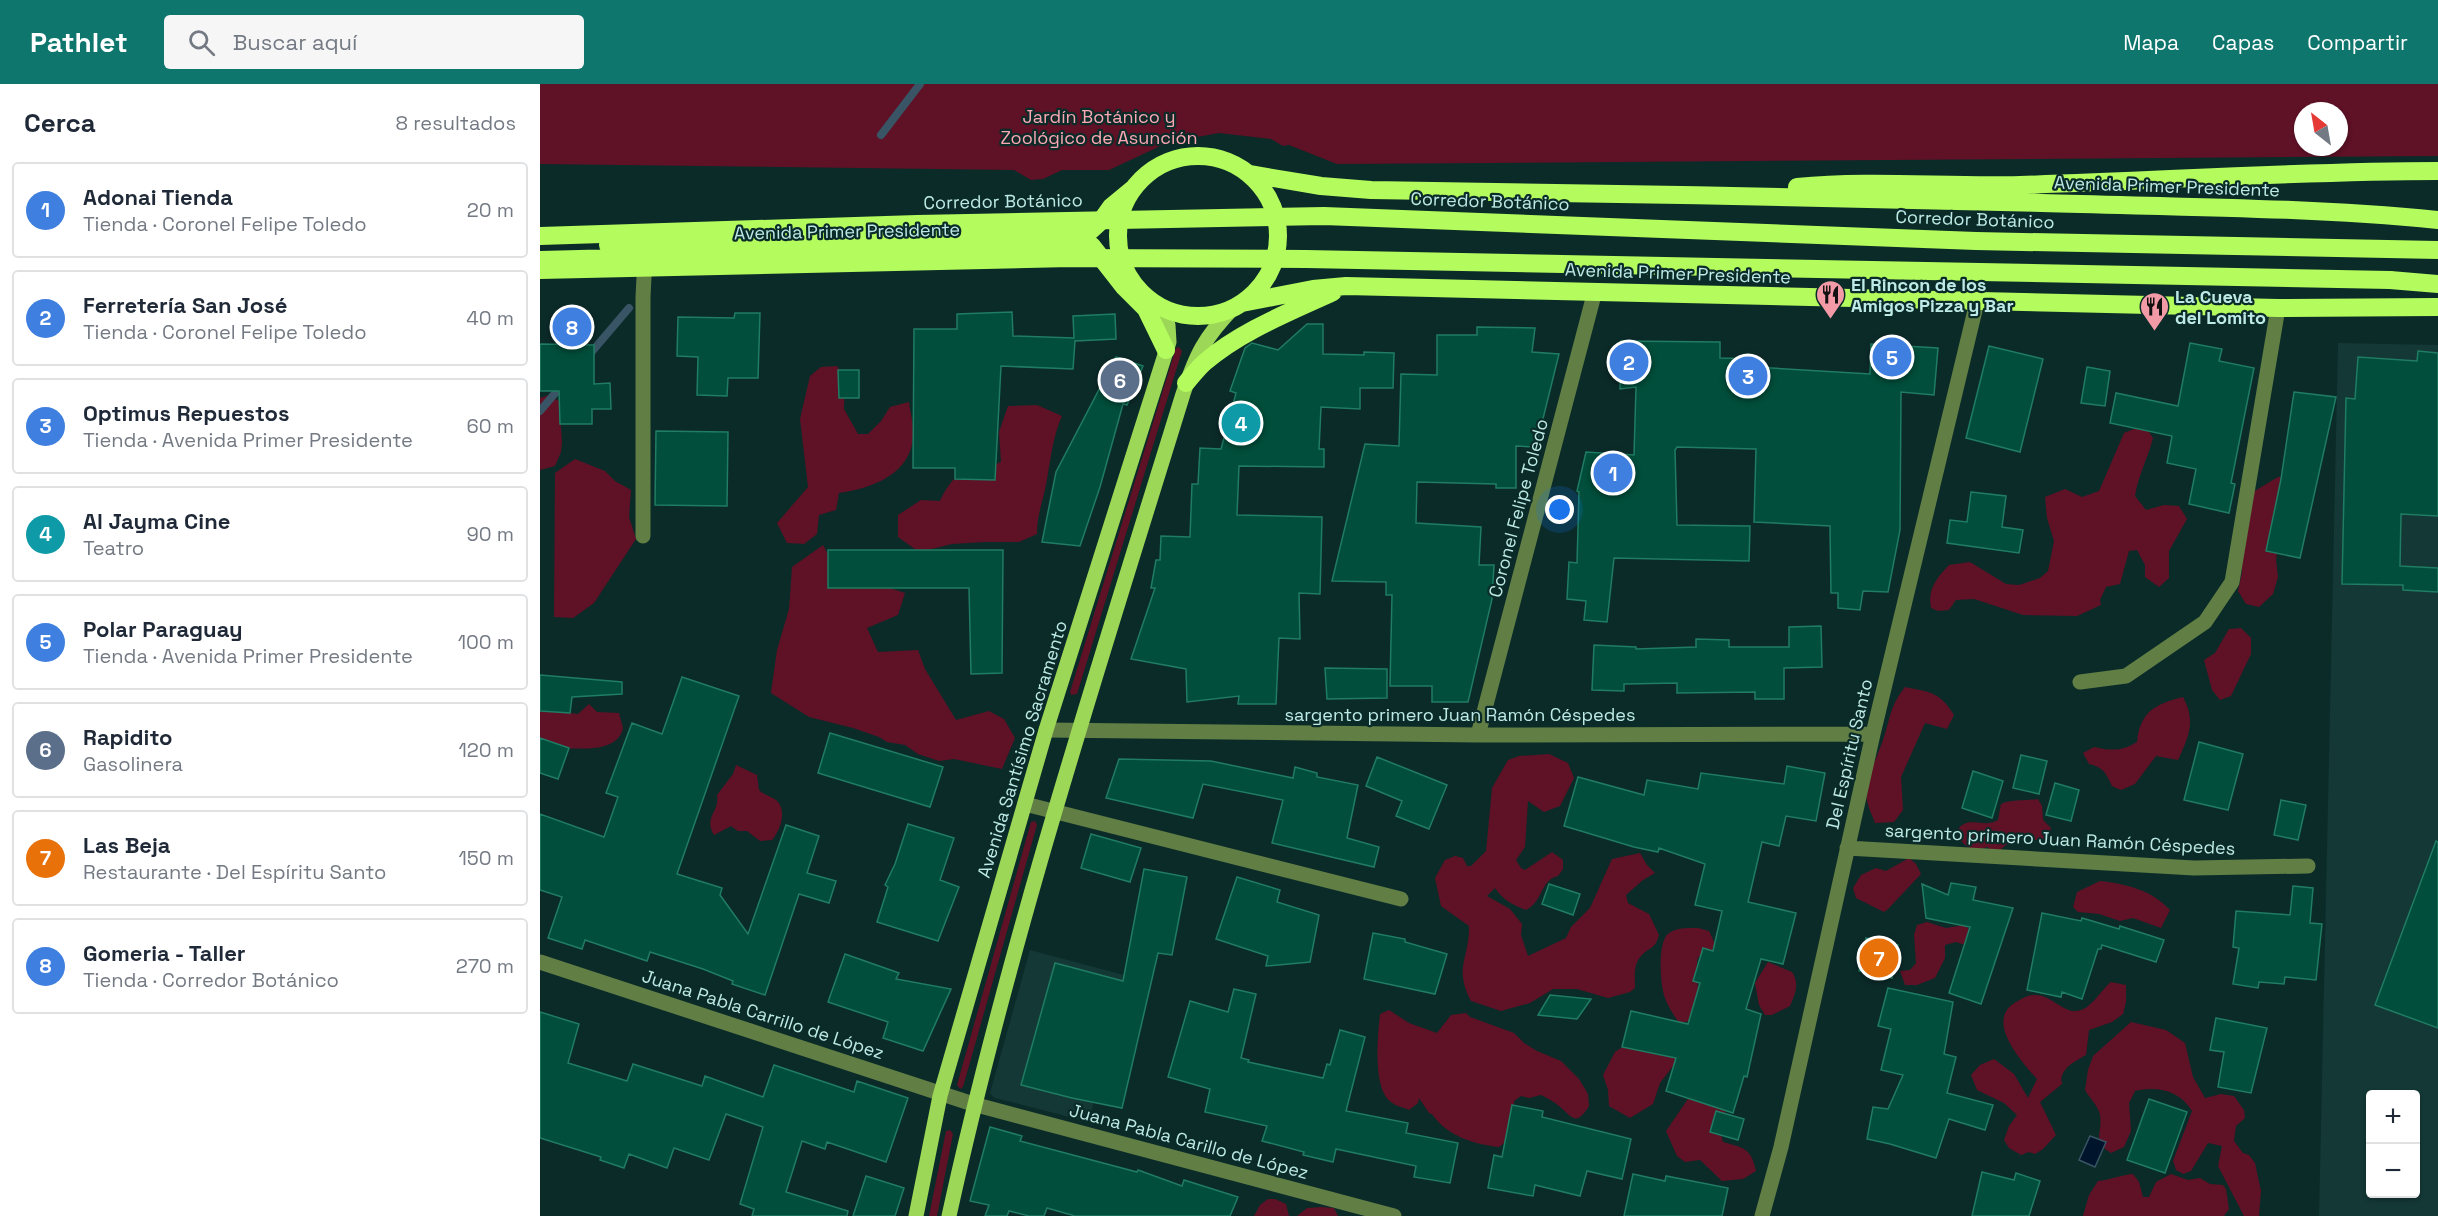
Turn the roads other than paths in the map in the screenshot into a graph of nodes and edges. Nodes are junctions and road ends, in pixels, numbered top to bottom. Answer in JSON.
{"nodes":[{"id":1,"x":2438,"y":171,"type":"edge"},
{"id":2,"x":1249,"y":174,"type":"junction"},
{"id":3,"x":1134,"y":188,"type":"junction"},
{"id":4,"x":1711,"y":194,"type":"junction"},
{"id":5,"x":2438,"y":220,"type":"edge"},
{"id":6,"x":540,"y":236,"type":"edge"},
{"id":7,"x":540,"y":248,"type":"edge"},
{"id":8,"x":2438,"y":250,"type":"edge"},
{"id":9,"x":645,"y":257,"type":"junction"},
{"id":10,"x":540,"y":260,"type":"edge"},
{"id":11,"x":540,"y":270,"type":"edge"},
{"id":12,"x":2438,"y":284,"type":"edge"},
{"id":13,"x":1129,"y":286,"type":"junction"},
{"id":14,"x":1346,"y":286,"type":"junction"},
{"id":15,"x":1595,"y":291,"type":"junction"},
{"id":16,"x":1151,"y":301,"type":"junction"},
{"id":17,"x":1977,"y":302,"type":"junction"},
{"id":18,"x":1238,"y":306,"type":"junction"},
{"id":19,"x":2438,"y":307,"type":"edge"},
{"id":20,"x":2278,"y":308,"type":"junction"},
{"id":21,"x":1166,"y":350,"type":"junction"},
{"id":22,"x":1186,"y":383,"type":"junction"},
{"id":23,"x":643,"y":536,"type":"dead end"},
{"id":24,"x":2080,"y":682,"type":"dead end"},
{"id":25,"x":1046,"y":730,"type":"junction"},
{"id":26,"x":1079,"y":731,"type":"junction"},
{"id":27,"x":1873,"y":734,"type":"junction"},
{"id":28,"x":1478,"y":735,"type":"junction"},
{"id":29,"x":1024,"y":804,"type":"junction"},
{"id":30,"x":1054,"y":811,"type":"junction"},
{"id":31,"x":1847,"y":848,"type":"junction"},
{"id":32,"x":2308,"y":866,"type":"dead end"},
{"id":33,"x":1401,"y":899,"type":"dead end"},
{"id":34,"x":540,"y":962,"type":"edge"},
{"id":35,"x":940,"y":1093,"type":"junction"},
{"id":36,"x":973,"y":1104,"type":"junction"},
{"id":37,"x":916,"y":1216,"type":"edge"},
{"id":38,"x":949,"y":1216,"type":"edge"},
{"id":39,"x":1394,"y":1216,"type":"edge"},
{"id":40,"x":1762,"y":1216,"type":"edge"}],
"edges":[{"from":1,"to":4,"type":"highway"},
{"from":2,"to":3,"type":"highway","name":"Avenida Primer Presidente"},
{"from":2,"to":4,"type":"highway","name":"Avenida Primer Presidente"},
{"from":2,"to":18,"type":"highway","name":"Avenida Primer Presidente"},
{"from":3,"to":7,"type":"highway","name":"Avenida Primer Presidente"},
{"from":3,"to":13,"type":"highway","name":"Avenida Primer Presidente"},
{"from":4,"to":5,"type":"highway","name":"Avenida Primer Presidente"},
{"from":6,"to":8,"type":"highway","name":"Corredor Botánico","bridge":true},
{"from":9,"to":10,"type":"highway","name":"Avenida Primer Presidente"},
{"from":9,"to":13,"type":"highway","name":"Avenida Primer Presidente"},
{"from":9,"to":23,"type":"street"},
{"from":11,"to":12,"type":"highway","bridge":true},
{"from":13,"to":16,"type":"highway","name":"Avenida Primer Presidente"},
{"from":13,"to":21,"type":"highway"},
{"from":14,"to":15,"type":"highway","name":"Avenida Primer Presidente"},
{"from":14,"to":18,"type":"highway","name":"Avenida Primer Presidente"},
{"from":14,"to":22,"type":"highway"},
{"from":15,"to":17,"type":"highway","name":"Avenida Primer Presidente"},
{"from":15,"to":28,"type":"street","name":"Coronel Felipe Toledo"},
{"from":16,"to":18,"type":"highway","name":"Avenida Primer Presidente"},
{"from":16,"to":21,"type":"main road","name":"Avenida Santísimo Sacramento"},
{"from":17,"to":20,"type":"highway","name":"Avenida Primer Presidente"},
{"from":17,"to":27,"type":"street","name":"Del Espíritu Santo"},
{"from":18,"to":22,"type":"main road"},
{"from":19,"to":20,"type":"highway","name":"Avenida Primer Presidente"},
{"from":20,"to":24,"type":"street"},
{"from":21,"to":25,"type":"main road","name":"Avenida Santísimo Sacramento"},
{"from":22,"to":26,"type":"main road"},
{"from":25,"to":26,"type":"street","name":"sargento primero Juan Ramón Céspedes"},
{"from":25,"to":29,"type":"main road","name":"Avenida Santísimo Sacramento"},
{"from":26,"to":28,"type":"street","name":"sargento primero Juan Ramón Céspedes"},
{"from":26,"to":30,"type":"main road"},
{"from":27,"to":28,"type":"street","name":"sargento primero Juan Ramón Céspedes"},
{"from":27,"to":31,"type":"street","name":"Del Espíritu Santo"},
{"from":29,"to":30,"type":"street"},
{"from":29,"to":35,"type":"main road","name":"Avenida Santísimo Sacramento"},
{"from":30,"to":33,"type":"street"},
{"from":30,"to":36,"type":"main road"},
{"from":31,"to":32,"type":"street","name":"sargento primero Juan Ramón Céspedes"},
{"from":31,"to":40,"type":"street","name":"Del Espíritu Santo"},
{"from":34,"to":35,"type":"street","name":"Juana Pabla Carrillo de López"},
{"from":35,"to":36,"type":"street","name":"Juana Pabla Carrillo de López"},
{"from":35,"to":37,"type":"main road","name":"Avenida Santísimo Sacramento"},
{"from":36,"to":38,"type":"main road"},
{"from":36,"to":39,"type":"street","name":"Juana Pabla Carillo de López"}]}
